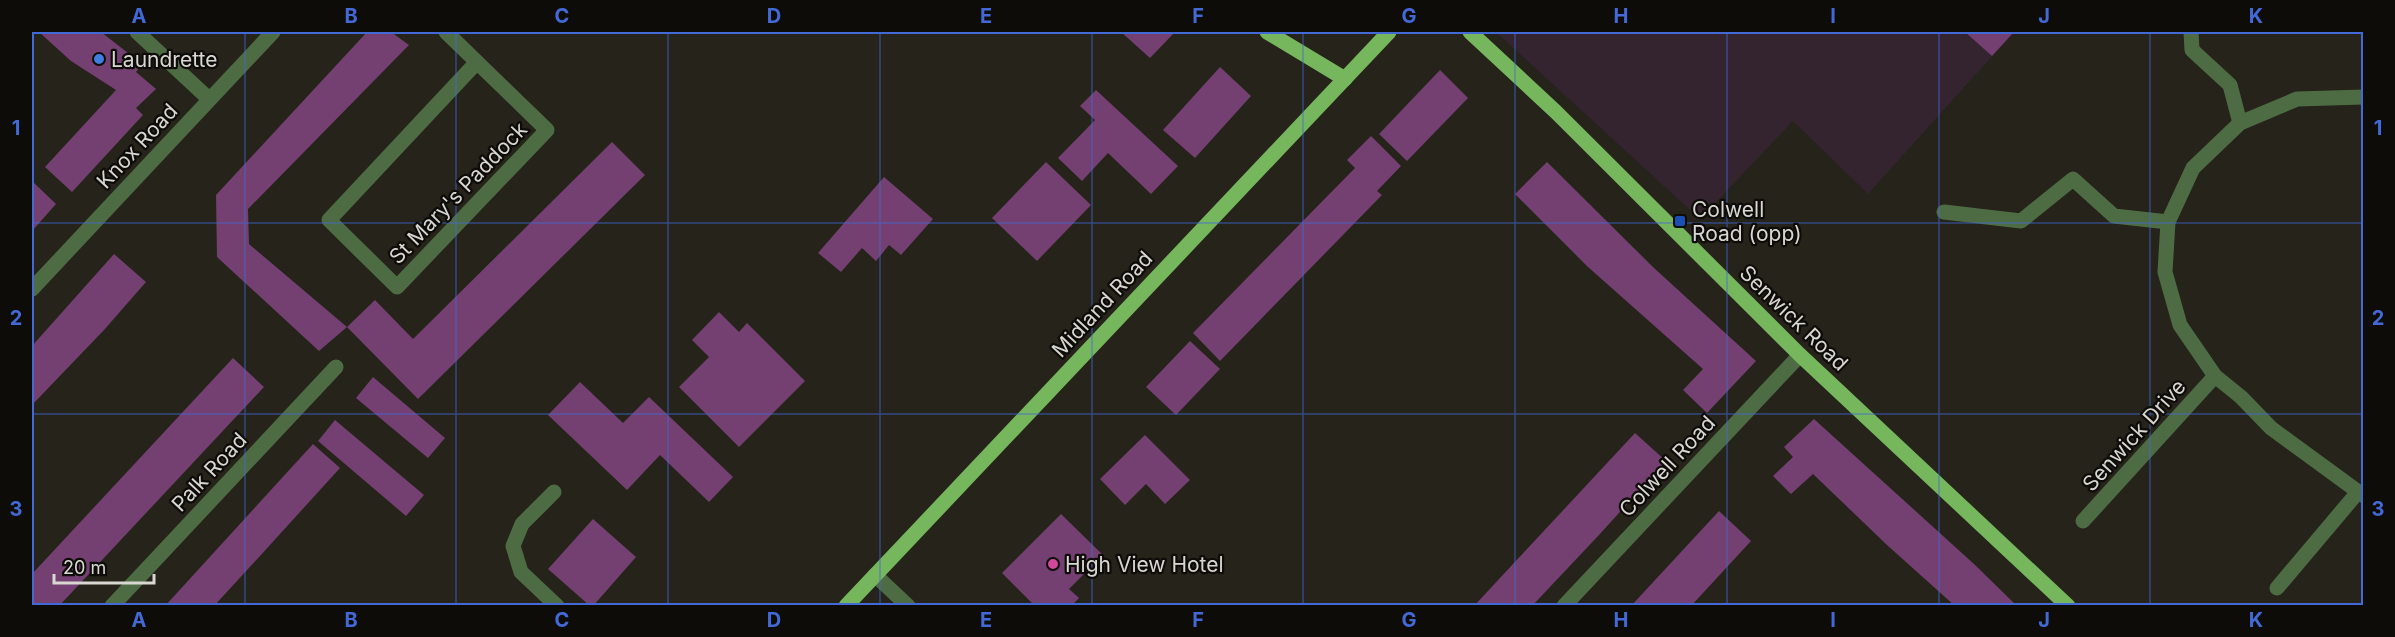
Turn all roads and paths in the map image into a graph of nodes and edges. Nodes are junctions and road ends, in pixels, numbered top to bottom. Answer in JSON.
{"nodes":[{"id":1,"x":136,"y":32,"type":"edge"},
{"id":2,"x":273,"y":32,"type":"edge"},
{"id":3,"x":446,"y":32,"type":"edge"},
{"id":4,"x":1267,"y":32,"type":"edge"},
{"id":5,"x":1389,"y":32,"type":"edge"},
{"id":6,"x":1470,"y":32,"type":"edge"},
{"id":7,"x":2192,"y":32,"type":"edge"},
{"id":8,"x":477,"y":62,"type":"junction"},
{"id":9,"x":1345,"y":79,"type":"junction"},
{"id":10,"x":2364,"y":97,"type":"edge"},
{"id":11,"x":209,"y":99,"type":"junction"},
{"id":12,"x":2240,"y":123,"type":"junction"},
{"id":13,"x":1944,"y":212,"type":"dead end"},
{"id":14,"x":2168,"y":222,"type":"junction"},
{"id":15,"x":32,"y":289,"type":"edge"},
{"id":16,"x":1800,"y":355,"type":"junction"},
{"id":17,"x":336,"y":367,"type":"dead end"},
{"id":18,"x":2215,"y":376,"type":"junction"},
{"id":19,"x":554,"y":492,"type":"dead end"},
{"id":20,"x":2361,"y":494,"type":"edge"},
{"id":21,"x":2083,"y":521,"type":"dead end"},
{"id":22,"x":875,"y":575,"type":"junction"},
{"id":23,"x":2277,"y":588,"type":"dead end"},
{"id":24,"x":2061,"y":603,"type":"edge"},
{"id":25,"x":112,"y":606,"type":"edge"},
{"id":26,"x":557,"y":606,"type":"edge"},
{"id":27,"x":846,"y":606,"type":"edge"},
{"id":28,"x":908,"y":606,"type":"edge"},
{"id":29,"x":1564,"y":606,"type":"edge"}],
"edges":[{"from":1,"to":11,"type":"street"},
{"from":2,"to":11,"type":"street","name":"Knox Road"},
{"from":3,"to":8,"type":"street","name":"St Mary's Paddock"},
{"from":4,"to":9,"type":"main road"},
{"from":5,"to":9,"type":"main road","name":"Midland Road"},
{"from":6,"to":16,"type":"main road","name":"Senwick Road"},
{"from":7,"to":12,"type":"street"},
{"from":8,"to":8,"type":"street","name":"St Mary's Paddock"},
{"from":9,"to":22,"type":"main road","name":"Midland Road"},
{"from":10,"to":12,"type":"street","name":"Senwick Drive"},
{"from":11,"to":15,"type":"street","name":"Knox Road"},
{"from":12,"to":14,"type":"street","name":"Senwick Drive"},
{"from":13,"to":14,"type":"street"},
{"from":14,"to":18,"type":"street","name":"Senwick Drive"},
{"from":16,"to":24,"type":"main road","name":"Senwick Road"},
{"from":16,"to":29,"type":"street","name":"Colwell Road"},
{"from":17,"to":25,"type":"street","name":"Palk Road"},
{"from":18,"to":20,"type":"street","name":"Senwick Drive"},
{"from":18,"to":21,"type":"street","name":"Senwick Drive"},
{"from":19,"to":26,"type":"street"},
{"from":20,"to":23,"type":"street"},
{"from":22,"to":27,"type":"main road","name":"Midland Road"},
{"from":22,"to":28,"type":"street"}]}
